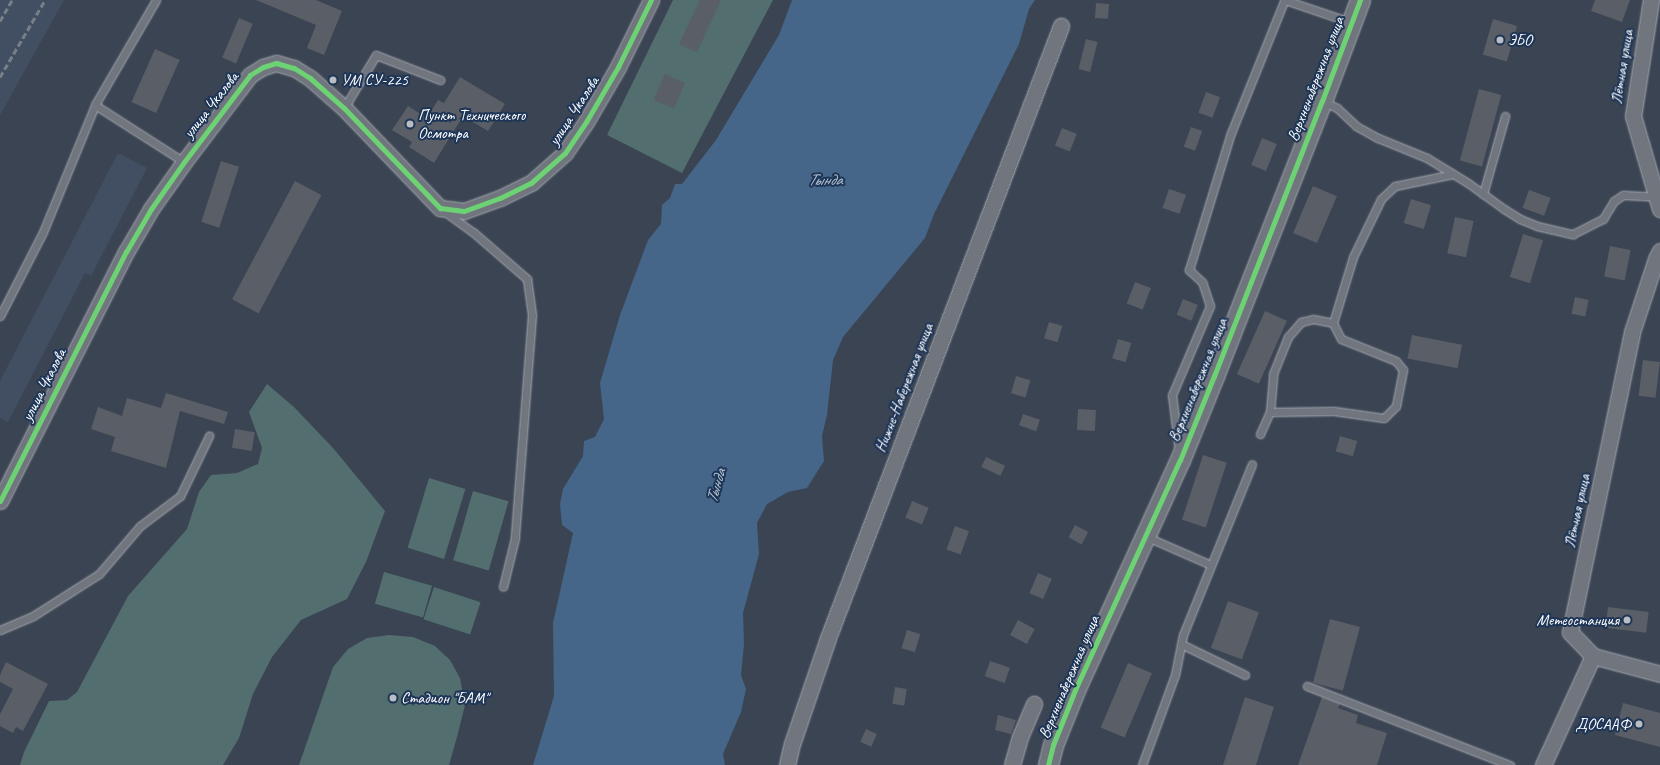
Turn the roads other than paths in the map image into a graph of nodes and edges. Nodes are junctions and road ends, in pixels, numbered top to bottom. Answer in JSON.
{"nodes":[{"id":1,"x":156,"y":0,"type":"edge"},
{"id":2,"x":651,"y":0,"type":"edge"},
{"id":3,"x":1360,"y":0,"type":"edge"},
{"id":4,"x":1651,"y":0,"type":"edge"},
{"id":5,"x":1284,"y":1,"type":"edge"},
{"id":6,"x":1352,"y":23,"type":"junction"},
{"id":7,"x":1061,"y":26,"type":"dead end"},
{"id":8,"x":440,"y":80,"type":"dead end"},
{"id":9,"x":1322,"y":101,"type":"junction"},
{"id":10,"x":95,"y":105,"type":"junction"},
{"id":11,"x":344,"y":108,"type":"junction"},
{"id":12,"x":1505,"y":116,"type":"dead end"},
{"id":13,"x":184,"y":162,"type":"junction"},
{"id":14,"x":1453,"y":174,"type":"junction"},
{"id":15,"x":1483,"y":194,"type":"junction"},
{"id":16,"x":1658,"y":203,"type":"edge"},
{"id":17,"x":440,"y":208,"type":"junction"},
{"id":18,"x":1660,"y":251,"type":"edge"},
{"id":19,"x":0,"y":316,"type":"edge"},
{"id":20,"x":1333,"y":323,"type":"junction"},
{"id":21,"x":1270,"y":412,"type":"junction"},
{"id":22,"x":1260,"y":434,"type":"dead end"},
{"id":23,"x":209,"y":436,"type":"dead end"},
{"id":24,"x":1180,"y":460,"type":"junction"},
{"id":25,"x":1252,"y":464,"type":"dead end"},
{"id":26,"x":0,"y":501,"type":"edge"},
{"id":27,"x":1145,"y":536,"type":"junction"},
{"id":28,"x":1211,"y":565,"type":"junction"},
{"id":29,"x":504,"y":587,"type":"dead end"},
{"id":30,"x":0,"y":630,"type":"edge"},
{"id":31,"x":1181,"y":644,"type":"junction"},
{"id":32,"x":1593,"y":656,"type":"junction"},
{"id":33,"x":1660,"y":674,"type":"edge"},
{"id":34,"x":1245,"y":675,"type":"dead end"},
{"id":35,"x":1307,"y":686,"type":"dead end"},
{"id":36,"x":1034,"y":704,"type":"dead end"},
{"id":37,"x":787,"y":765,"type":"edge"},
{"id":38,"x":1012,"y":765,"type":"edge"},
{"id":39,"x":1048,"y":765,"type":"edge"},
{"id":40,"x":1142,"y":765,"type":"edge"},
{"id":41,"x":1510,"y":765,"type":"edge"},
{"id":42,"x":1543,"y":765,"type":"edge"}],
"edges":[{"from":1,"to":10,"type":"lane"},
{"from":2,"to":17,"type":"street","name":"улица Чкалова"},
{"from":3,"to":6,"type":"street","name":"Верхненабережная улица"},
{"from":4,"to":16,"type":"street","name":"Лётная улица"},
{"from":5,"to":6,"type":"lane"},
{"from":5,"to":24,"type":"lane"},
{"from":6,"to":9,"type":"street","name":"Верхненабережная улица"},
{"from":7,"to":37,"type":"street","name":"Нижне-Набережная улица"},
{"from":8,"to":11,"type":"lane"},
{"from":9,"to":14,"type":"lane"},
{"from":9,"to":24,"type":"street","name":"Верхненабережная улица"},
{"from":10,"to":13,"type":"lane"},
{"from":10,"to":19,"type":"lane"},
{"from":11,"to":13,"type":"street","name":"улица Чкалова"},
{"from":11,"to":17,"type":"street","name":"улица Чкалова"},
{"from":12,"to":15,"type":"lane"},
{"from":13,"to":26,"type":"street","name":"улица Чкалова"},
{"from":14,"to":15,"type":"lane"},
{"from":14,"to":20,"type":"lane"},
{"from":15,"to":16,"type":"lane"},
{"from":17,"to":29,"type":"lane"},
{"from":18,"to":32,"type":"street","name":"Лётная улица"},
{"from":20,"to":21,"type":"lane"},
{"from":20,"to":21,"type":"lane"},
{"from":21,"to":22,"type":"lane"},
{"from":23,"to":30,"type":"lane"},
{"from":24,"to":27,"type":"street","name":"Верхненабережная улица"},
{"from":25,"to":28,"type":"lane"},
{"from":27,"to":28,"type":"lane"},
{"from":27,"to":39,"type":"street","name":"Верхненабережная улица"},
{"from":28,"to":31,"type":"lane"},
{"from":31,"to":34,"type":"lane"},
{"from":31,"to":40,"type":"lane"},
{"from":32,"to":33,"type":"street"},
{"from":32,"to":42,"type":"street"},
{"from":35,"to":41,"type":"lane"},
{"from":36,"to":38,"type":"street"}]}
